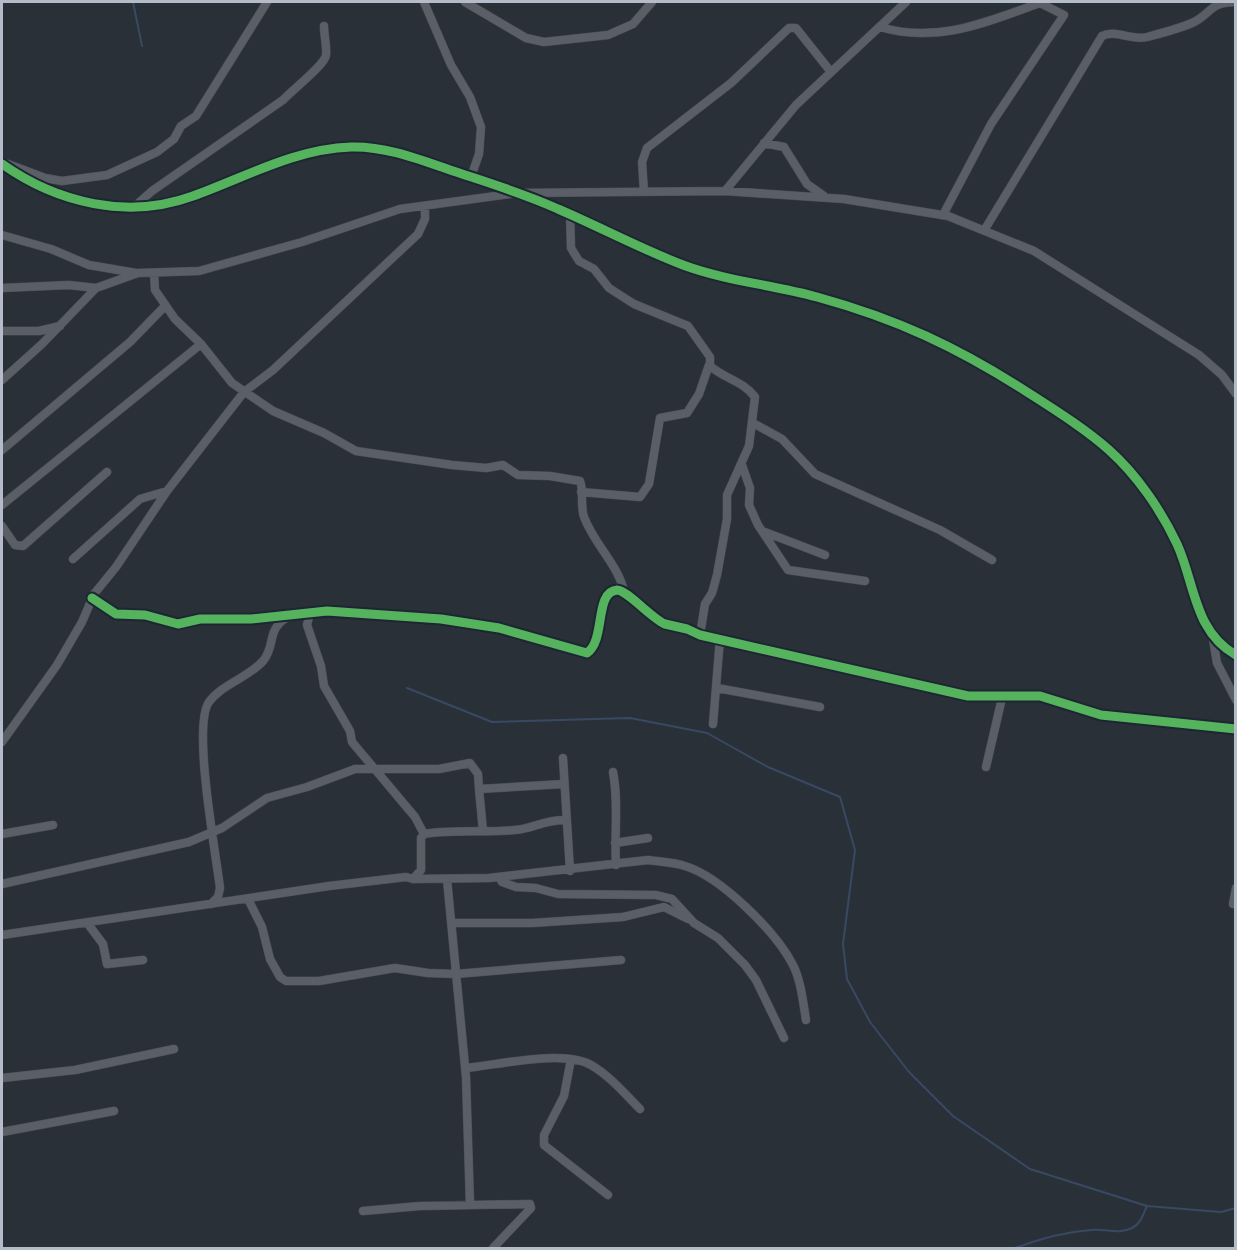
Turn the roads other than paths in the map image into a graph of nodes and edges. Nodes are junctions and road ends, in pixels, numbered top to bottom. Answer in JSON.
{"nodes":[{"id":1,"x":267,"y":2,"type":"edge"},
{"id":2,"x":424,"y":2,"type":"edge"},
{"id":3,"x":465,"y":2,"type":"edge"},
{"id":4,"x":652,"y":2,"type":"edge"},
{"id":5,"x":906,"y":2,"type":"edge"},
{"id":6,"x":1236,"y":2,"type":"edge"},
{"id":7,"x":324,"y":26,"type":"dead end"},
{"id":8,"x":880,"y":27,"type":"junction"},
{"id":9,"x":831,"y":72,"type":"junction"},
{"id":10,"x":764,"y":142,"type":"junction"},
{"id":11,"x":2,"y":162,"type":"edge"},
{"id":12,"x":471,"y":177,"type":"junction"},
{"id":13,"x":725,"y":191,"type":"junction"},
{"id":14,"x":644,"y":192,"type":"junction"},
{"id":15,"x":517,"y":193,"type":"junction"},
{"id":16,"x":827,"y":197,"type":"junction"},
{"id":17,"x":135,"y":206,"type":"junction"},
{"id":18,"x":425,"y":206,"type":"junction"},
{"id":19,"x":570,"y":214,"type":"junction"},
{"id":20,"x":943,"y":215,"type":"junction"},
{"id":21,"x":984,"y":229,"type":"junction"},
{"id":22,"x":2,"y":235,"type":"edge"},
{"id":23,"x":138,"y":273,"type":"junction"},
{"id":24,"x":154,"y":273,"type":"junction"},
{"id":25,"x":2,"y":288,"type":"edge"},
{"id":26,"x":96,"y":288,"type":"junction"},
{"id":27,"x":165,"y":306,"type":"junction"},
{"id":28,"x":60,"y":326,"type":"junction"},
{"id":29,"x":2,"y":331,"type":"edge"},
{"id":30,"x":201,"y":344,"type":"junction"},
{"id":31,"x":709,"y":365,"type":"junction"},
{"id":32,"x":2,"y":380,"type":"edge"},
{"id":33,"x":244,"y":392,"type":"junction"},
{"id":34,"x":1235,"y":393,"type":"edge"},
{"id":35,"x":753,"y":423,"type":"junction"},
{"id":36,"x":2,"y":450,"type":"edge"},
{"id":37,"x":741,"y":465,"type":"junction"},
{"id":38,"x":107,"y":472,"type":"dead end"},
{"id":39,"x":167,"y":491,"type":"junction"},
{"id":40,"x":581,"y":492,"type":"junction"},
{"id":41,"x":2,"y":504,"type":"edge"},
{"id":42,"x":2,"y":526,"type":"edge"},
{"id":43,"x":761,"y":531,"type":"junction"},
{"id":44,"x":825,"y":555,"type":"dead end"},
{"id":45,"x":73,"y":559,"type":"dead end"},
{"id":46,"x":992,"y":560,"type":"dead end"},
{"id":47,"x":865,"y":581,"type":"dead end"},
{"id":48,"x":624,"y":591,"type":"junction"},
{"id":49,"x":92,"y":598,"type":"junction"},
{"id":50,"x":310,"y":613,"type":"junction"},
{"id":51,"x":287,"y":617,"type":"junction"},
{"id":52,"x":700,"y":635,"type":"junction"},
{"id":53,"x":720,"y":638,"type":"junction"},
{"id":54,"x":1213,"y":639,"type":"junction"},
{"id":55,"x":1236,"y":655,"type":"edge"},
{"id":56,"x":717,"y":688,"type":"junction"},
{"id":57,"x":1002,"y":698,"type":"junction"},
{"id":58,"x":1236,"y":700,"type":"edge"},
{"id":59,"x":820,"y":707,"type":"dead end"},
{"id":60,"x":713,"y":724,"type":"dead end"},
{"id":61,"x":1236,"y":729,"type":"edge"},
{"id":62,"x":2,"y":742,"type":"edge"},
{"id":63,"x":563,"y":758,"type":"dead end"},
{"id":64,"x":986,"y":767,"type":"dead end"},
{"id":65,"x":376,"y":769,"type":"junction"},
{"id":66,"x":613,"y":772,"type":"dead end"},
{"id":67,"x":564,"y":784,"type":"junction"},
{"id":68,"x":479,"y":789,"type":"junction"},
{"id":69,"x":566,"y":820,"type":"junction"},
{"id":70,"x":52,"y":825,"type":"dead end"},
{"id":71,"x":483,"y":831,"type":"junction"},
{"id":72,"x":2,"y":834,"type":"edge"},
{"id":73,"x":211,"y":834,"type":"junction"},
{"id":74,"x":424,"y":834,"type":"junction"},
{"id":75,"x":648,"y":838,"type":"dead end"},
{"id":76,"x":615,"y":843,"type":"junction"},
{"id":77,"x":616,"y":864,"type":"junction"},
{"id":78,"x":570,"y":871,"type":"junction"},
{"id":79,"x":499,"y":877,"type":"junction"},
{"id":80,"x":413,"y":879,"type":"junction"},
{"id":81,"x":447,"y":879,"type":"junction"},
{"id":82,"x":2,"y":884,"type":"edge"},
{"id":83,"x":1236,"y":888,"type":"edge"},
{"id":84,"x":248,"y":899,"type":"junction"},
{"id":85,"x":211,"y":904,"type":"junction"},
{"id":86,"x":1233,"y":904,"type":"dead end"},
{"id":87,"x":451,"y":923,"type":"junction"},
{"id":88,"x":694,"y":923,"type":"junction"},
{"id":89,"x":88,"y":924,"type":"junction"},
{"id":90,"x":2,"y":935,"type":"edge"},
{"id":91,"x":143,"y":960,"type":"dead end"},
{"id":92,"x":621,"y":960,"type":"dead end"},
{"id":93,"x":456,"y":974,"type":"junction"},
{"id":94,"x":806,"y":1020,"type":"dead end"},
{"id":95,"x":784,"y":1038,"type":"dead end"},
{"id":96,"x":174,"y":1049,"type":"dead end"},
{"id":97,"x":571,"y":1059,"type":"junction"},
{"id":98,"x":466,"y":1068,"type":"junction"},
{"id":99,"x":2,"y":1078,"type":"edge"},
{"id":100,"x":640,"y":1109,"type":"dead end"},
{"id":101,"x":114,"y":1111,"type":"dead end"},
{"id":102,"x":2,"y":1132,"type":"edge"},
{"id":103,"x":608,"y":1196,"type":"dead end"},
{"id":104,"x":470,"y":1205,"type":"junction"},
{"id":105,"x":363,"y":1211,"type":"dead end"},
{"id":106,"x":493,"y":1248,"type":"edge"}],
"edges":[{"from":1,"to":11,"type":"street"},
{"from":2,"to":12,"type":"street"},
{"from":3,"to":4,"type":"street"},
{"from":5,"to":8,"type":"street"},
{"from":6,"to":21,"type":"street"},
{"from":7,"to":17,"type":"street"},
{"from":8,"to":9,"type":"street"},
{"from":8,"to":20,"type":"street"},
{"from":9,"to":10,"type":"street"},
{"from":9,"to":14,"type":"street"},
{"from":10,"to":13,"type":"street"},
{"from":10,"to":16,"type":"street"},
{"from":11,"to":17,"type":"street"},
{"from":12,"to":15,"type":"street"},
{"from":12,"to":17,"type":"street"},
{"from":13,"to":14,"type":"street"},
{"from":13,"to":16,"type":"street"},
{"from":14,"to":15,"type":"street"},
{"from":15,"to":18,"type":"street"},
{"from":15,"to":19,"type":"street"},
{"from":16,"to":20,"type":"street"},
{"from":18,"to":24,"type":"street"},
{"from":18,"to":33,"type":"street"},
{"from":19,"to":31,"type":"street"},
{"from":19,"to":54,"type":"street"},
{"from":20,"to":21,"type":"street"},
{"from":21,"to":34,"type":"street"},
{"from":22,"to":23,"type":"street"},
{"from":23,"to":24,"type":"street"},
{"from":23,"to":26,"type":"street"},
{"from":24,"to":27,"type":"street"},
{"from":25,"to":26,"type":"street"},
{"from":26,"to":28,"type":"street"},
{"from":27,"to":30,"type":"street"},
{"from":27,"to":36,"type":"street"},
{"from":28,"to":29,"type":"street"},
{"from":28,"to":32,"type":"street"},
{"from":30,"to":33,"type":"street"},
{"from":30,"to":41,"type":"street"},
{"from":31,"to":35,"type":"street"},
{"from":31,"to":40,"type":"street"},
{"from":33,"to":39,"type":"street"},
{"from":33,"to":40,"type":"street"},
{"from":35,"to":37,"type":"street"},
{"from":35,"to":46,"type":"street"},
{"from":37,"to":43,"type":"street"},
{"from":37,"to":52,"type":"street"},
{"from":38,"to":42,"type":"street"},
{"from":39,"to":45,"type":"street"},
{"from":39,"to":49,"type":"street"},
{"from":40,"to":48,"type":"street"},
{"from":43,"to":44,"type":"street"},
{"from":43,"to":47,"type":"street"},
{"from":48,"to":50,"type":"street"},
{"from":48,"to":52,"type":"street"},
{"from":49,"to":51,"type":"street"},
{"from":49,"to":62,"type":"street"},
{"from":50,"to":51,"type":"street"},
{"from":50,"to":65,"type":"street"},
{"from":51,"to":73,"type":"street"},
{"from":52,"to":53,"type":"street"},
{"from":53,"to":56,"type":"street"},
{"from":53,"to":57,"type":"street"},
{"from":54,"to":55,"type":"street"},
{"from":54,"to":58,"type":"street"},
{"from":56,"to":59,"type":"street"},
{"from":56,"to":60,"type":"street"},
{"from":57,"to":61,"type":"street"},
{"from":57,"to":64,"type":"street"},
{"from":63,"to":67,"type":"street"},
{"from":65,"to":68,"type":"street"},
{"from":65,"to":73,"type":"street"},
{"from":65,"to":74,"type":"street"},
{"from":66,"to":76,"type":"street"},
{"from":67,"to":68,"type":"street"},
{"from":67,"to":69,"type":"street"},
{"from":68,"to":71,"type":"street"},
{"from":69,"to":71,"type":"street"},
{"from":69,"to":78,"type":"street"},
{"from":70,"to":72,"type":"street"},
{"from":71,"to":74,"type":"street"},
{"from":73,"to":82,"type":"street"},
{"from":73,"to":85,"type":"street"},
{"from":74,"to":80,"type":"street"},
{"from":75,"to":76,"type":"street"},
{"from":76,"to":77,"type":"street"},
{"from":77,"to":78,"type":"street"},
{"from":77,"to":94,"type":"street"},
{"from":78,"to":79,"type":"street"},
{"from":79,"to":81,"type":"street"},
{"from":79,"to":88,"type":"street"},
{"from":80,"to":81,"type":"street"},
{"from":80,"to":84,"type":"street"},
{"from":81,"to":87,"type":"street"},
{"from":83,"to":86,"type":"street"},
{"from":84,"to":85,"type":"street"},
{"from":84,"to":93,"type":"street"},
{"from":85,"to":89,"type":"street"},
{"from":87,"to":88,"type":"street"},
{"from":87,"to":93,"type":"street"},
{"from":88,"to":95,"type":"street"},
{"from":89,"to":90,"type":"street"},
{"from":89,"to":91,"type":"street"},
{"from":92,"to":93,"type":"street"},
{"from":93,"to":98,"type":"street"},
{"from":96,"to":99,"type":"street"},
{"from":97,"to":98,"type":"street"},
{"from":97,"to":100,"type":"street"},
{"from":97,"to":103,"type":"street"},
{"from":98,"to":104,"type":"street"},
{"from":101,"to":102,"type":"street"},
{"from":104,"to":105,"type":"street"},
{"from":104,"to":106,"type":"street"}]}
